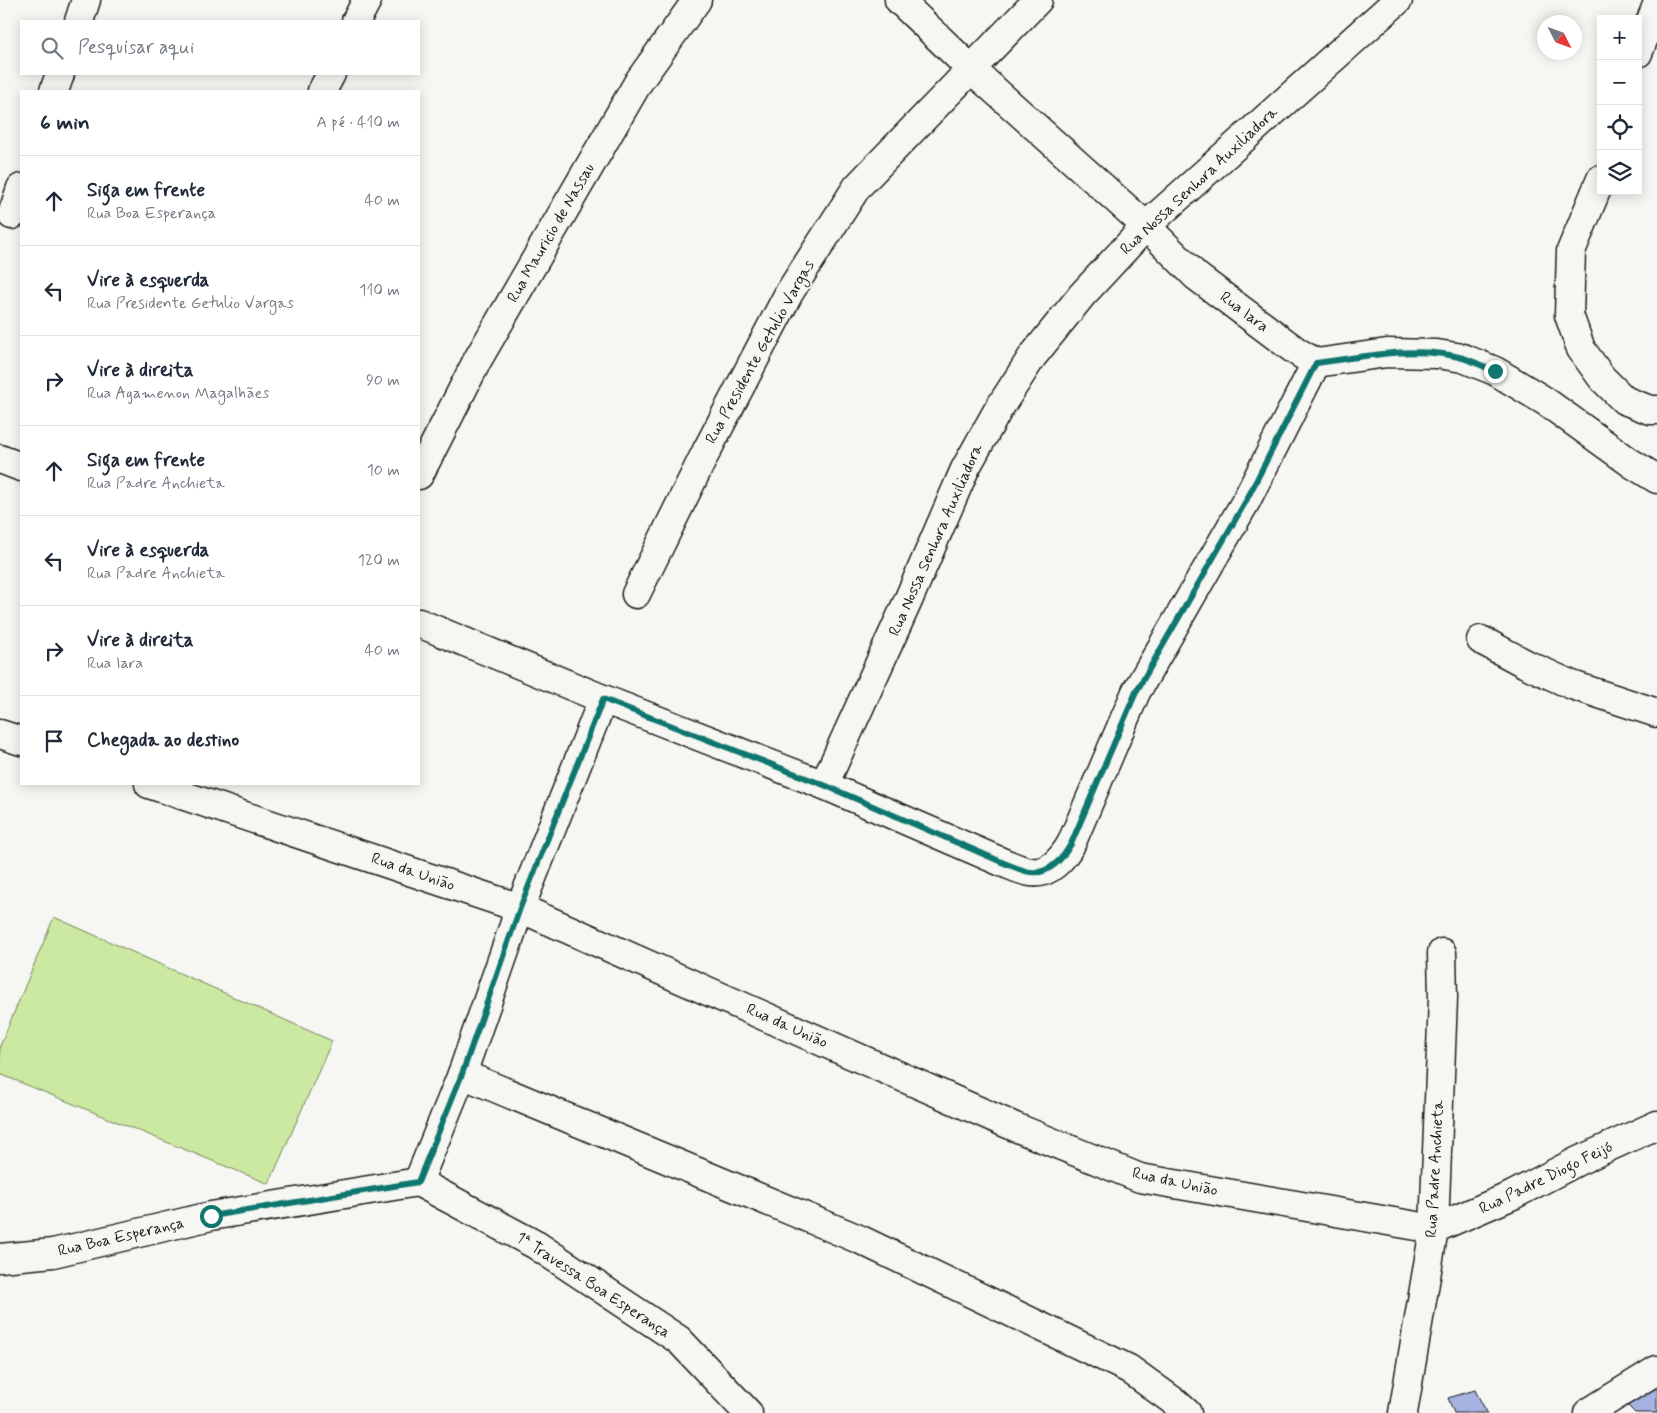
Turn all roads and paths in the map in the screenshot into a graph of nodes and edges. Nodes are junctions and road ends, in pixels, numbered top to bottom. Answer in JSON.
{"nodes":[{"id":1,"x":86,"y":0,"type":"edge"},
{"id":2,"x":367,"y":0,"type":"edge"},
{"id":3,"x":697,"y":0,"type":"edge"},
{"id":4,"x":899,"y":0,"type":"edge"},
{"id":5,"x":1038,"y":0,"type":"edge"},
{"id":6,"x":1398,"y":0,"type":"edge"},
{"id":7,"x":1657,"y":5,"type":"edge"},
{"id":8,"x":79,"y":20,"type":"edge"},
{"id":9,"x":357,"y":20,"type":"edge"},
{"id":10,"x":1642,"y":43,"type":"edge"},
{"id":11,"x":971,"y":69,"type":"junction"},
{"id":12,"x":60,"y":75,"type":"edge"},
{"id":13,"x":330,"y":75,"type":"edge"},
{"id":14,"x":54,"y":90,"type":"edge"},
{"id":15,"x":323,"y":90,"type":"edge"},
{"id":16,"x":1597,"y":189,"type":"edge"},
{"id":17,"x":20,"y":191,"type":"edge"},
{"id":18,"x":11,"y":215,"type":"edge"},
{"id":19,"x":1146,"y":226,"type":"junction"},
{"id":20,"x":1316,"y":363,"type":"junction"},
{"id":21,"x":1657,"y":410,"type":"edge"},
{"id":22,"x":0,"y":459,"type":"edge"},
{"id":23,"x":20,"y":467,"type":"edge"},
{"id":24,"x":420,"y":473,"type":"edge"},
{"id":25,"x":1657,"y":479,"type":"edge"},
{"id":26,"x":636,"y":594,"type":"dead end"},
{"id":27,"x":420,"y":623,"type":"edge"},
{"id":28,"x":1482,"y":640,"type":"dead end"},
{"id":29,"x":603,"y":699,"type":"junction"},
{"id":30,"x":1657,"y":713,"type":"edge"},
{"id":31,"x":0,"y":734,"type":"edge"},
{"id":32,"x":20,"y":741,"type":"edge"},
{"id":33,"x":152,"y":785,"type":"edge"},
{"id":34,"x":824,"y":785,"type":"junction"},
{"id":35,"x":520,"y":908,"type":"junction"},
{"id":36,"x":1442,"y":953,"type":"dead end"},
{"id":37,"x":462,"y":1074,"type":"junction"},
{"id":38,"x":1657,"y":1125,"type":"edge"},
{"id":39,"x":418,"y":1182,"type":"junction"},
{"id":40,"x":1434,"y":1229,"type":"junction"},
{"id":41,"x":0,"y":1258,"type":"edge"},
{"id":42,"x":1657,"y":1370,"type":"edge"},
{"id":43,"x":748,"y":1413,"type":"edge"},
{"id":44,"x":1187,"y":1413,"type":"edge"},
{"id":45,"x":1403,"y":1413,"type":"edge"},
{"id":46,"x":1588,"y":1413,"type":"edge"}],
"edges":[{"from":1,"to":8,"type":"street"},
{"from":2,"to":9,"type":"street"},
{"from":3,"to":24,"type":"street","name":"Rua Mauricio de Nassau"},
{"from":4,"to":11,"type":"street","name":"Rua Iara"},
{"from":5,"to":11,"type":"street","name":"Rua Presidente Getulio Vargas"},
{"from":6,"to":19,"type":"street","name":"Rua Nossa Senhora Auxiliadora"},
{"from":7,"to":10,"type":"street"},
{"from":11,"to":19,"type":"street","name":"Rua Iara"},
{"from":11,"to":26,"type":"street","name":"Rua Presidente Getulio Vargas"},
{"from":12,"to":14,"type":"street"},
{"from":13,"to":15,"type":"street"},
{"from":16,"to":21,"type":"street"},
{"from":17,"to":18,"type":"street"},
{"from":19,"to":20,"type":"street","name":"Rua Iara"},
{"from":19,"to":34,"type":"street","name":"Rua Nossa Senhora Auxiliadora"},
{"from":20,"to":25,"type":"street"},
{"from":20,"to":34,"type":"street"},
{"from":22,"to":23,"type":"street"},
{"from":27,"to":29,"type":"street"},
{"from":28,"to":30,"type":"street"},
{"from":29,"to":34,"type":"street"},
{"from":29,"to":35,"type":"street"},
{"from":31,"to":32,"type":"street"},
{"from":33,"to":35,"type":"street","name":"Rua da União"},
{"from":35,"to":37,"type":"street"},
{"from":35,"to":40,"type":"street","name":"Rua da União"},
{"from":36,"to":40,"type":"street","name":"Rua Padre Anchieta"},
{"from":37,"to":39,"type":"street"},
{"from":37,"to":44,"type":"street"},
{"from":38,"to":40,"type":"street","name":"Rua Padre Diogo Feijó"},
{"from":39,"to":41,"type":"street","name":"Rua Boa Esperança"},
{"from":39,"to":43,"type":"street","name":"1ª Travessa Boa Esperança"},
{"from":40,"to":45,"type":"street","name":"Rua Padre Anchieta"},
{"from":42,"to":46,"type":"street"}]}
